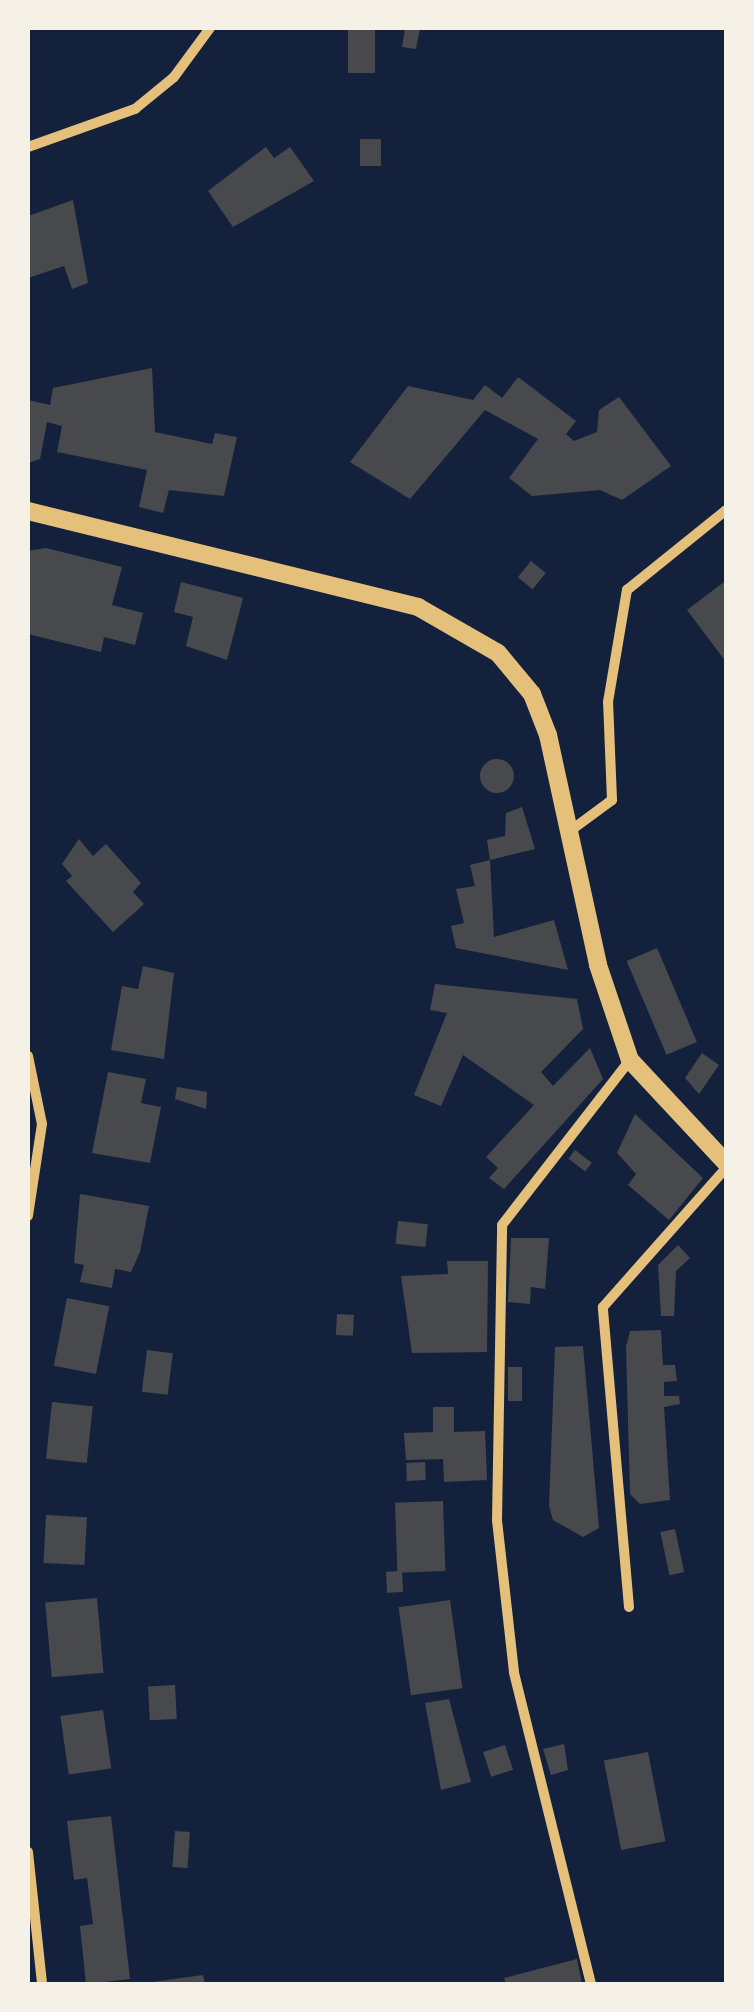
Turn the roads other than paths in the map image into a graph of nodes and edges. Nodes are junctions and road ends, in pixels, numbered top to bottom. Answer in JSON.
{"nodes":[{"id":1,"x":210,"y":28,"type":"edge"},
{"id":2,"x":28,"y":147,"type":"edge"},
{"id":3,"x":726,"y":510,"type":"edge"},
{"id":4,"x":28,"y":511,"type":"edge"},
{"id":5,"x":570,"y":831,"type":"junction"},
{"id":6,"x":28,"y":1056,"type":"edge"},
{"id":7,"x":630,"y":1060,"type":"junction"},
{"id":8,"x":726,"y":1166,"type":"edge"},
{"id":9,"x":28,"y":1216,"type":"edge"},
{"id":10,"x":629,"y":1607,"type":"dead end"},
{"id":11,"x":28,"y":1852,"type":"edge"},
{"id":12,"x":42,"y":1984,"type":"edge"},
{"id":13,"x":591,"y":1984,"type":"edge"}],
"edges":[{"from":1,"to":2,"type":"street"},
{"from":3,"to":5,"type":"street"},
{"from":4,"to":5,"type":"street"},
{"from":5,"to":7,"type":"street"},
{"from":6,"to":9,"type":"street"},
{"from":7,"to":8,"type":"street"},
{"from":7,"to":13,"type":"street"},
{"from":8,"to":10,"type":"street"},
{"from":11,"to":12,"type":"street"}]}
